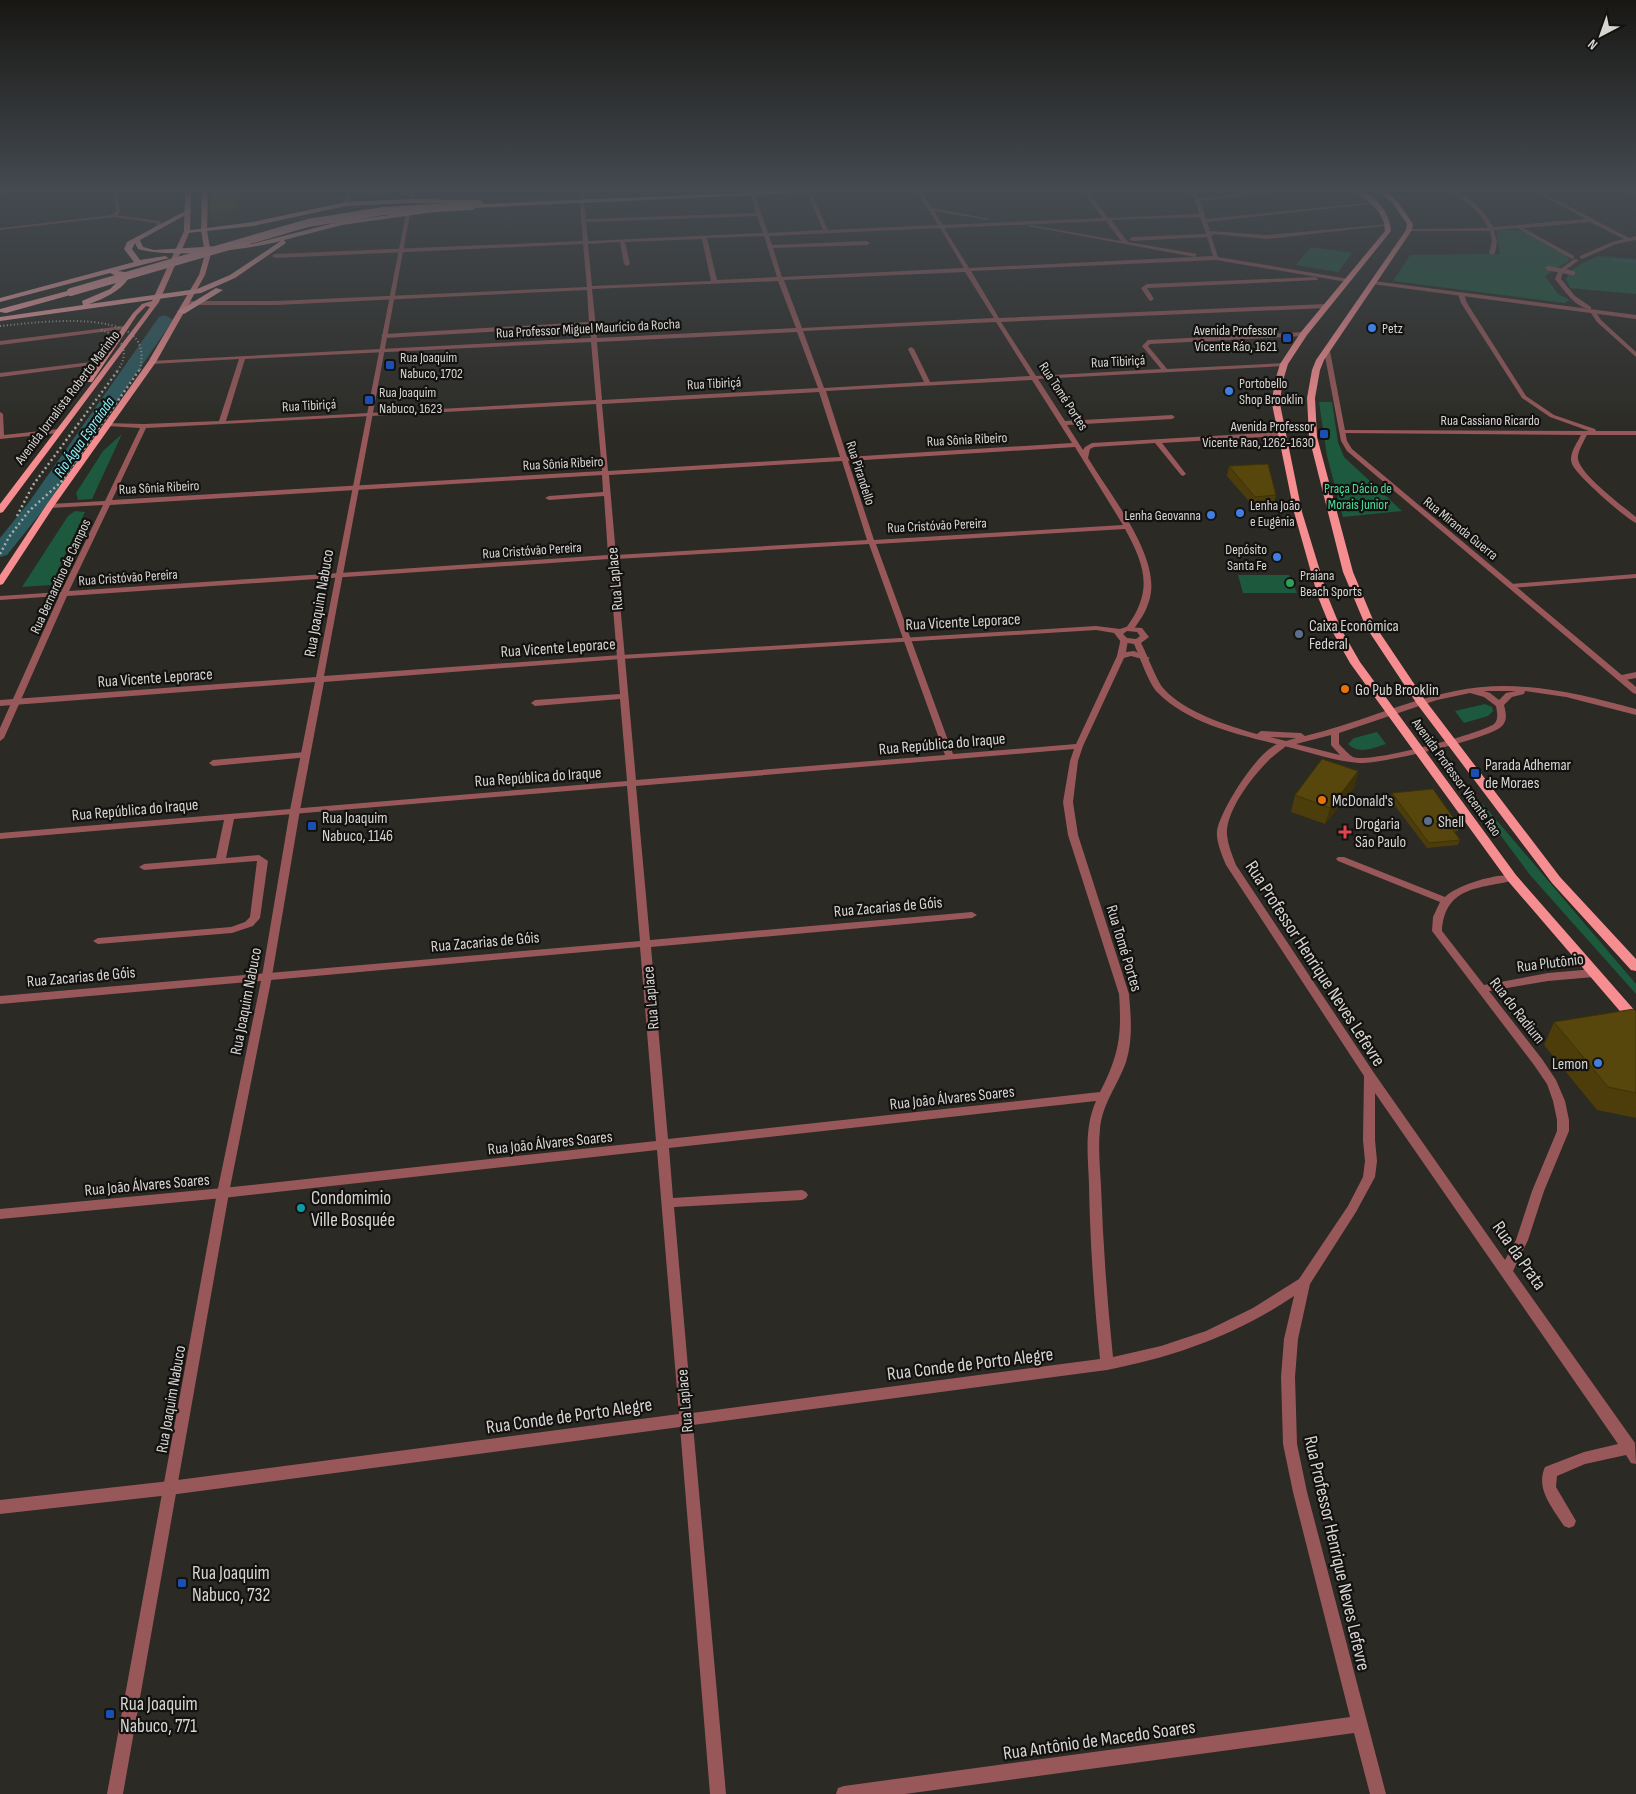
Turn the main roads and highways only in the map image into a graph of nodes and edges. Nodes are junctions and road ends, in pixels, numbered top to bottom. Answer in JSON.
{"nodes":[{"id":1,"x":104,"y":272,"type":"joint"},
{"id":2,"x":122,"y":272,"type":"edge"},
{"id":3,"x":141,"y":272,"type":"edge"},
{"id":4,"x":170,"y":272,"type":"edge"},
{"id":5,"x":203,"y":272,"type":"edge"},
{"id":6,"x":242,"y":272,"type":"edge"},
{"id":7,"x":1354,"y":272,"type":"edge"},
{"id":8,"x":1382,"y":272,"type":"edge"},
{"id":9,"x":227,"y":280,"type":"junction"},
{"id":10,"x":193,"y":292,"type":"junction"},
{"id":11,"x":0,"y":300,"type":"edge"},
{"id":12,"x":157,"y":300,"type":"junction"},
{"id":13,"x":118,"y":304,"type":"junction"},
{"id":14,"x":0,"y":306,"type":"edge"},
{"id":15,"x":138,"y":310,"type":"junction"},
{"id":16,"x":0,"y":311,"type":"edge"},
{"id":17,"x":54,"y":311,"type":"junction"},
{"id":18,"x":181,"y":312,"type":"junction"},
{"id":19,"x":0,"y":319,"type":"edge"},
{"id":20,"x":80,"y":405,"type":"junction"},
{"id":21,"x":0,"y":510,"type":"edge"},
{"id":22,"x":0,"y":582,"type":"edge"},
{"id":23,"x":1636,"y":966,"type":"edge"},
{"id":24,"x":1636,"y":1021,"type":"edge"}],
"edges":[{"from":1,"to":11,"type":"highway"},
{"from":1,"to":17,"type":"highway"},
{"from":2,"to":14,"type":"highway","bridge":true},
{"from":3,"to":16,"type":"highway","bridge":true},
{"from":4,"to":12,"type":"main road","name":"Avenida Jornalista Roberto Marinho"},
{"from":5,"to":10,"type":"main road"},
{"from":6,"to":9,"type":"highway"},
{"from":7,"to":24,"type":"main road","name":"Avenida Professor Vicente Rao"},
{"from":8,"to":23,"type":"main road","name":"Avenida Professor Vicente Rao"},
{"from":9,"to":10,"type":"highway"},
{"from":9,"to":18,"type":"highway"},
{"from":10,"to":12,"type":"highway"},
{"from":10,"to":18,"type":"main road"},
{"from":12,"to":13,"type":"highway"},
{"from":12,"to":15,"type":"main road"},
{"from":12,"to":20,"type":"main road","name":"Avenida Jornalista Roberto Marinho"},
{"from":13,"to":15,"type":"highway"},
{"from":13,"to":17,"type":"highway"},
{"from":15,"to":20,"type":"main road"},
{"from":17,"to":19,"type":"highway"},
{"from":18,"to":22,"type":"main road"},
{"from":20,"to":21,"type":"main road","name":"Avenida Jornalista Roberto Marinho"}]}
